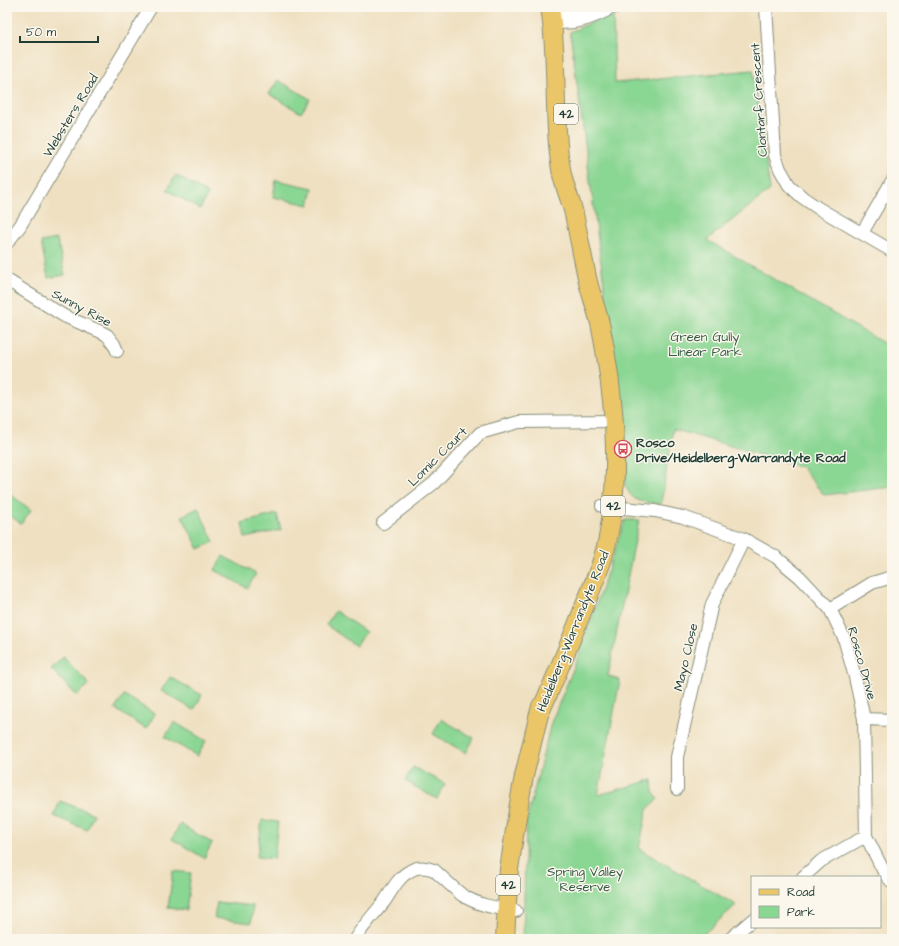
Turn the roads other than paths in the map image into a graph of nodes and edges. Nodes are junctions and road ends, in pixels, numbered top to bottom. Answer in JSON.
{"nodes":[{"id":1,"x":152,"y":7,"type":"edge"},
{"id":2,"x":614,"y":7,"type":"edge"},
{"id":3,"x":766,"y":7,"type":"edge"},
{"id":4,"x":557,"y":15,"type":"edge"},
{"id":5,"x":892,"y":181,"type":"edge"},
{"id":6,"x":862,"y":233,"type":"junction"},
{"id":7,"x":8,"y":239,"type":"edge"},
{"id":8,"x":892,"y":251,"type":"edge"},
{"id":9,"x":7,"y":280,"type":"edge"},
{"id":10,"x":117,"y":351,"type":"dead end"},
{"id":11,"x":608,"y":421,"type":"junction"},
{"id":12,"x":608,"y":507,"type":"junction"},
{"id":13,"x":382,"y":523,"type":"dead end"},
{"id":14,"x":744,"y":539,"type":"junction"},
{"id":15,"x":892,"y":577,"type":"edge"},
{"id":16,"x":830,"y":609,"type":"junction"},
{"id":17,"x":864,"y":719,"type":"junction"},
{"id":18,"x":892,"y":720,"type":"edge"},
{"id":19,"x":677,"y":789,"type":"dead end"},
{"id":20,"x":866,"y":836,"type":"junction"},
{"id":21,"x":804,"y":876,"type":"edge"},
{"id":22,"x":892,"y":882,"type":"edge"},
{"id":23,"x":511,"y":910,"type":"junction"},
{"id":24,"x":751,"y":921,"type":"edge"},
{"id":25,"x":355,"y":939,"type":"edge"},
{"id":26,"x":505,"y":939,"type":"edge"},
{"id":27,"x":515,"y":939,"type":"edge"},
{"id":28,"x":730,"y":939,"type":"edge"}],
"edges":[{"from":1,"to":7,"type":"street","name":"Websters Road"},
{"from":2,"to":4,"type":"street"},
{"from":3,"to":6,"type":"street","name":"Clontarf Crescent"},
{"from":4,"to":11,"type":"main road","name":"Heidelberg-Warrandyte Road","number":"42"},
{"from":5,"to":6,"type":"street"},
{"from":6,"to":8,"type":"street","name":"Clontarf Crescent"},
{"from":9,"to":10,"type":"street","name":"Sunny Rise"},
{"from":11,"to":12,"type":"main road","name":"Heidelberg-Warrandyte Road","number":"42"},
{"from":11,"to":13,"type":"street","name":"Lomic Court"},
{"from":12,"to":14,"type":"street","name":"Rosco Drive"},
{"from":12,"to":23,"type":"main road","name":"Heidelberg-Warrandyte Road","number":"42"},
{"from":14,"to":16,"type":"street","name":"Rosco Drive"},
{"from":14,"to":19,"type":"street","name":"Mayo Close"},
{"from":15,"to":16,"type":"street"},
{"from":16,"to":17,"type":"street","name":"Rosco Drive"},
{"from":17,"to":18,"type":"street"},
{"from":17,"to":20,"type":"street","name":"Rosco Drive"},
{"from":20,"to":21,"type":"street"},
{"from":20,"to":22,"type":"street","name":"Rosco Drive"},
{"from":23,"to":25,"type":"street"},
{"from":23,"to":26,"type":"main road","name":"Heidelberg-Warrandyte Road","number":"42"},
{"from":23,"to":27,"type":"main road","name":"Heidelberg-Warrandyte Road","number":"42"},
{"from":24,"to":28,"type":"street"}]}
